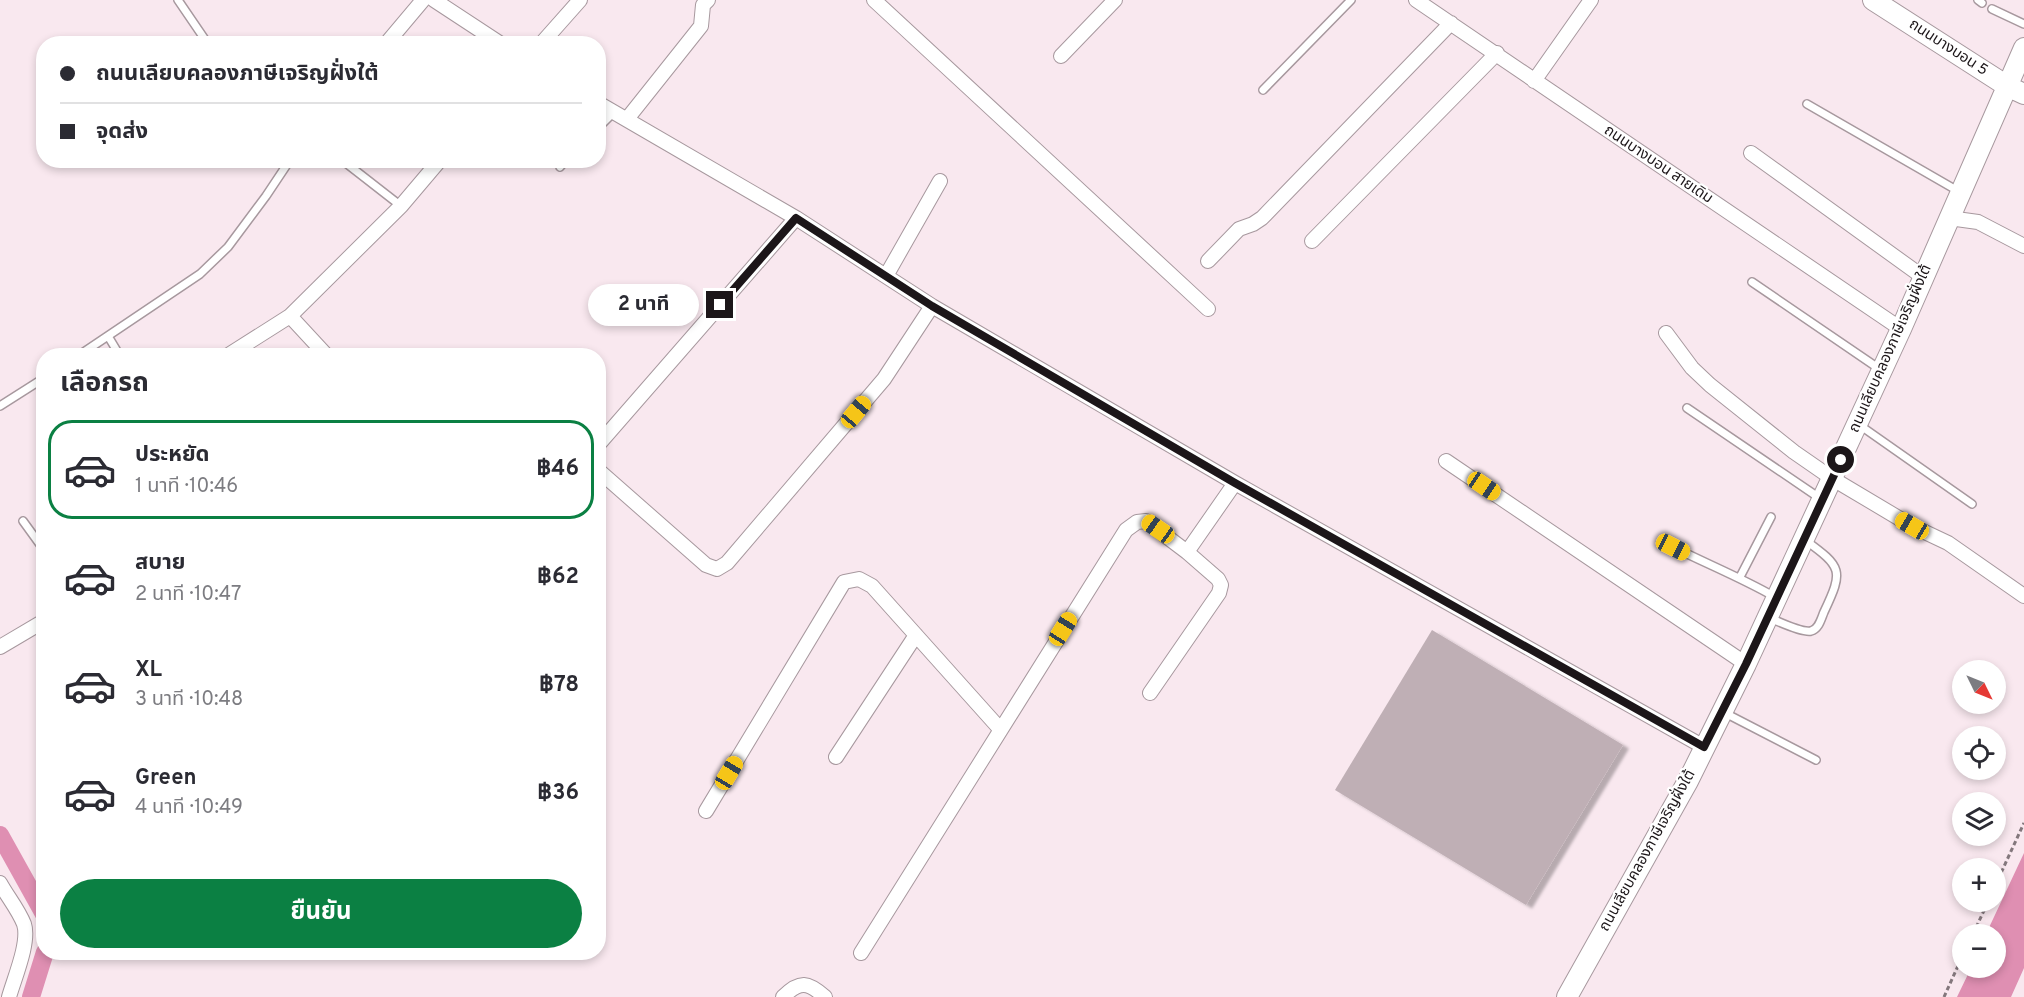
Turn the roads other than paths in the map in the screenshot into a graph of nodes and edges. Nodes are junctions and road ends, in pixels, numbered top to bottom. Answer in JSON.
{"nodes":[{"id":1,"x":178,"y":0,"type":"edge"},
{"id":2,"x":423,"y":0,"type":"edge"},
{"id":3,"x":434,"y":0,"type":"edge"},
{"id":4,"x":580,"y":0,"type":"edge"},
{"id":5,"x":708,"y":0,"type":"edge"},
{"id":6,"x":874,"y":0,"type":"edge"},
{"id":7,"x":1115,"y":0,"type":"edge"},
{"id":8,"x":1351,"y":0,"type":"edge"},
{"id":9,"x":1416,"y":0,"type":"edge"},
{"id":10,"x":1444,"y":0,"type":"edge"},
{"id":11,"x":1591,"y":0,"type":"edge"},
{"id":12,"x":1873,"y":0,"type":"edge"},
{"id":13,"x":1992,"y":9,"type":"dead end"},
{"id":14,"x":1436,"y":12,"type":"junction"},
{"id":15,"x":1452,"y":23,"type":"junction"},
{"id":16,"x":2024,"y":24,"type":"edge"},
{"id":17,"x":203,"y":36,"type":"edge"},
{"id":18,"x":393,"y":36,"type":"edge"},
{"id":19,"x":489,"y":36,"type":"edge"},
{"id":20,"x":548,"y":36,"type":"edge"},
{"id":21,"x":2024,"y":48,"type":"edge"},
{"id":22,"x":1497,"y":53,"type":"junction"},
{"id":23,"x":1061,"y":56,"type":"dead end"},
{"id":24,"x":1534,"y":81,"type":"junction"},
{"id":25,"x":1263,"y":90,"type":"dead end"},
{"id":26,"x":2015,"y":90,"type":"edge"},
{"id":27,"x":1807,"y":104,"type":"dead end"},
{"id":28,"x":606,"y":108,"type":"edge"},
{"id":29,"x":620,"y":116,"type":"junction"},
{"id":30,"x":606,"y":124,"type":"edge"},
{"id":31,"x":1750,"y":153,"type":"dead end"},
{"id":32,"x":285,"y":168,"type":"edge"},
{"id":33,"x":352,"y":168,"type":"edge"},
{"id":34,"x":433,"y":168,"type":"edge"},
{"id":35,"x":940,"y":181,"type":"dead end"},
{"id":36,"x":1960,"y":192,"type":"junction"},
{"id":37,"x":401,"y":207,"type":"junction"},
{"id":38,"x":796,"y":218,"type":"junction"},
{"id":39,"x":1949,"y":218,"type":"junction"},
{"id":40,"x":1312,"y":241,"type":"dead end"},
{"id":41,"x":2024,"y":246,"type":"edge"},
{"id":42,"x":1208,"y":261,"type":"dead end"},
{"id":43,"x":886,"y":276,"type":"junction"},
{"id":44,"x":1923,"y":277,"type":"junction"},
{"id":45,"x":1752,"y":282,"type":"dead end"},
{"id":46,"x":932,"y":306,"type":"junction"},
{"id":47,"x":1208,"y":309,"type":"dead end"},
{"id":48,"x":290,"y":316,"type":"junction"},
{"id":49,"x":1901,"y":329,"type":"junction"},
{"id":50,"x":1666,"y":333,"type":"dead end"},
{"id":51,"x":108,"y":336,"type":"junction"},
{"id":52,"x":90,"y":348,"type":"edge"},
{"id":53,"x":115,"y":348,"type":"edge"},
{"id":54,"x":240,"y":348,"type":"edge"},
{"id":55,"x":320,"y":348,"type":"edge"},
{"id":56,"x":1882,"y":370,"type":"junction"},
{"id":57,"x":36,"y":383,"type":"edge"},
{"id":58,"x":0,"y":406,"type":"edge"},
{"id":59,"x":1687,"y":408,"type":"dead end"},
{"id":60,"x":1858,"y":423,"type":"junction"},
{"id":61,"x":606,"y":436,"type":"edge"},
{"id":62,"x":1446,"y":461,"type":"dead end"},
{"id":63,"x":606,"y":477,"type":"edge"},
{"id":64,"x":1833,"y":479,"type":"junction"},
{"id":65,"x":1235,"y":483,"type":"junction"},
{"id":66,"x":1823,"y":500,"type":"junction"},
{"id":67,"x":1972,"y":504,"type":"dead end"},
{"id":68,"x":1771,"y":517,"type":"dead end"},
{"id":69,"x":23,"y":521,"type":"dead end"},
{"id":70,"x":36,"y":539,"type":"edge"},
{"id":71,"x":1805,"y":540,"type":"junction"},
{"id":72,"x":1673,"y":547,"type":"dead end"},
{"id":73,"x":1187,"y":552,"type":"junction"},
{"id":74,"x":1740,"y":577,"type":"junction"},
{"id":75,"x":2024,"y":596,"type":"edge"},
{"id":76,"x":1778,"y":598,"type":"junction"},
{"id":77,"x":1768,"y":618,"type":"junction"},
{"id":78,"x":36,"y":626,"type":"edge"},
{"id":79,"x":916,"y":635,"type":"junction"},
{"id":80,"x":0,"y":646,"type":"edge"},
{"id":81,"x":1746,"y":664,"type":"junction"},
{"id":82,"x":1150,"y":693,"type":"dead end"},
{"id":83,"x":1722,"y":711,"type":"junction"},
{"id":84,"x":1000,"y":729,"type":"junction"},
{"id":85,"x":1704,"y":747,"type":"junction"},
{"id":86,"x":836,"y":757,"type":"dead end"},
{"id":87,"x":1816,"y":760,"type":"dead end"},
{"id":88,"x":706,"y":811,"type":"dead end"},
{"id":89,"x":0,"y":883,"type":"edge"},
{"id":90,"x":861,"y":953,"type":"dead end"},
{"id":91,"x":9,"y":997,"type":"edge"},
{"id":92,"x":783,"y":997,"type":"edge"},
{"id":93,"x":825,"y":997,"type":"edge"},
{"id":94,"x":1567,"y":997,"type":"edge"}],
"edges":[{"from":1,"to":17,"type":"lane"},
{"from":2,"to":18,"type":"street"},
{"from":3,"to":19,"type":"street"},
{"from":4,"to":20,"type":"street"},
{"from":5,"to":29,"type":"street"},
{"from":6,"to":47,"type":"street"},
{"from":7,"to":23,"type":"street"},
{"from":8,"to":25,"type":"lane"},
{"from":9,"to":14,"type":"street","name":"ถนนบางบอน สายเดิม"},
{"from":10,"to":14,"type":"street"},
{"from":11,"to":24,"type":"street"},
{"from":12,"to":26,"type":"street","name":"ถนนบางบอน 5"},
{"from":13,"to":16,"type":"lane"},
{"from":14,"to":15,"type":"street","name":"ถนนบางบอน สายเดิม"},
{"from":15,"to":22,"type":"street","name":"ถนนบางบอน สายเดิม"},
{"from":15,"to":42,"type":"street"},
{"from":21,"to":26,"type":"street","name":"ถนนเลียบคลองภาษีเจริญฝั่งใต้"},
{"from":22,"to":24,"type":"street","name":"ถนนบางบอน สายเดิม"},
{"from":22,"to":40,"type":"street"},
{"from":24,"to":49,"type":"street","name":"ถนนบางบอน สายเดิม"},
{"from":26,"to":36,"type":"street","name":"ถนนเลียบคลองภาษีเจริญฝั่งใต้"},
{"from":27,"to":36,"type":"lane"},
{"from":28,"to":29,"type":"street"},
{"from":29,"to":30,"type":"lane"},
{"from":29,"to":38,"type":"street"},
{"from":31,"to":44,"type":"street"},
{"from":32,"to":51,"type":"lane"},
{"from":33,"to":37,"type":"lane"},
{"from":34,"to":37,"type":"street"},
{"from":35,"to":43,"type":"street"},
{"from":36,"to":39,"type":"street","name":"ถนนเลียบคลองภาษีเจริญฝั่งใต้"},
{"from":37,"to":48,"type":"street"},
{"from":38,"to":43,"type":"street"},
{"from":38,"to":61,"type":"street"},
{"from":39,"to":41,"type":"street"},
{"from":39,"to":44,"type":"street","name":"ถนนเลียบคลองภาษีเจริญฝั่งใต้"},
{"from":43,"to":46,"type":"street"},
{"from":44,"to":49,"type":"street","name":"ถนนเลียบคลองภาษีเจริญฝั่งใต้"},
{"from":45,"to":56,"type":"lane"},
{"from":46,"to":63,"type":"street"},
{"from":46,"to":65,"type":"street"},
{"from":48,"to":54,"type":"street"},
{"from":48,"to":55,"type":"street"},
{"from":49,"to":56,"type":"street","name":"ถนนเลียบคลองภาษีเจริญฝั่งใต้"},
{"from":50,"to":64,"type":"street"},
{"from":51,"to":52,"type":"lane"},
{"from":51,"to":53,"type":"lane"},
{"from":56,"to":60,"type":"street","name":"ถนนเลียบคลองภาษีเจริญฝั่งใต้"},
{"from":57,"to":58,"type":"lane"},
{"from":59,"to":66,"type":"lane"},
{"from":60,"to":64,"type":"street","name":"ถนนเลียบคลองภาษีเจริญฝั่งใต้"},
{"from":60,"to":67,"type":"lane"},
{"from":62,"to":81,"type":"street"},
{"from":64,"to":66,"type":"street","name":"ถนนเลียบคลองภาษีเจริญฝั่งใต้"},
{"from":64,"to":75,"type":"street"},
{"from":65,"to":73,"type":"street"},
{"from":65,"to":85,"type":"street"},
{"from":66,"to":71,"type":"street","name":"ถนนเลียบคลองภาษีเจริญฝั่งใต้"},
{"from":68,"to":74,"type":"lane"},
{"from":69,"to":70,"type":"lane"},
{"from":71,"to":76,"type":"street","name":"ถนนเลียบคลองภาษีเจริญฝั่งใต้"},
{"from":71,"to":77,"type":"lane"},
{"from":72,"to":74,"type":"lane"},
{"from":73,"to":82,"type":"street"},
{"from":73,"to":84,"type":"street"},
{"from":74,"to":76,"type":"lane"},
{"from":76,"to":77,"type":"street","name":"ถนนเลียบคลองภาษีเจริญฝั่งใต้"},
{"from":77,"to":81,"type":"street","name":"ถนนเลียบคลองภาษีเจริญฝั่งใต้"},
{"from":78,"to":80,"type":"street"},
{"from":79,"to":84,"type":"street"},
{"from":79,"to":86,"type":"street"},
{"from":79,"to":88,"type":"street"},
{"from":81,"to":83,"type":"street","name":"ถนนเลียบคลองภาษีเจริญฝั่งใต้"},
{"from":83,"to":85,"type":"street","name":"ถนนเลียบคลองภาษีเจริญฝั่งใต้"},
{"from":83,"to":87,"type":"lane"},
{"from":84,"to":90,"type":"street"},
{"from":85,"to":94,"type":"street","name":"ถนนเลียบคลองภาษีเจริญฝั่งใต้"},
{"from":89,"to":91,"type":"street"},
{"from":92,"to":93,"type":"street"}]}
